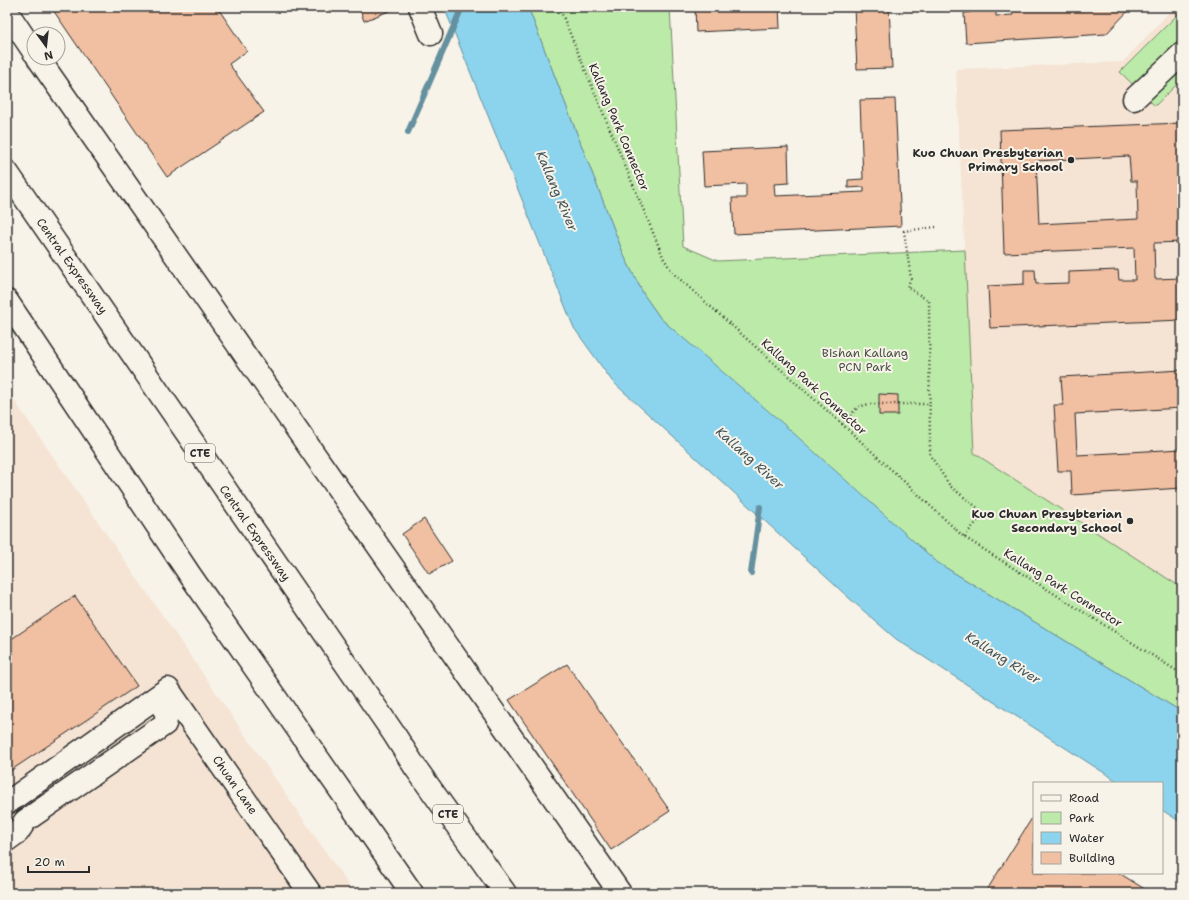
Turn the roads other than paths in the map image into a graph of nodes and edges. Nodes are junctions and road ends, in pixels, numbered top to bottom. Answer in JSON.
{"nodes":[{"id":1,"x":420,"y":7,"type":"edge"},
{"id":2,"x":7,"y":12,"type":"edge"},
{"id":3,"x":431,"y":34,"type":"dead end"},
{"id":4,"x":26,"y":40,"type":"edge"},
{"id":5,"x":1182,"y":54,"type":"edge"},
{"id":6,"x":44,"y":66,"type":"edge"},
{"id":7,"x":1134,"y":99,"type":"dead end"},
{"id":8,"x":7,"y":172,"type":"edge"},
{"id":9,"x":7,"y":301,"type":"edge"},
{"id":10,"x":156,"y":698,"type":"junction"},
{"id":11,"x":7,"y":803,"type":"edge"},
{"id":12,"x":7,"y":840,"type":"edge"},
{"id":13,"x":310,"y":893,"type":"edge"},
{"id":14,"x":412,"y":893,"type":"edge"},
{"id":15,"x":505,"y":893,"type":"edge"},
{"id":16,"x":620,"y":893,"type":"edge"}],
"edges":[{"from":1,"to":3,"type":"main road"},
{"from":2,"to":4,"type":"main road"},
{"from":5,"to":7,"type":"main road"},
{"from":6,"to":16,"type":"main road"},
{"from":8,"to":15,"type":"main road","name":"Central Expressway","number":"CTE"},
{"from":9,"to":14,"type":"main road"},
{"from":10,"to":11,"type":"main road","name":"Chuan Lane"},
{"from":10,"to":12,"type":"main road"},
{"from":10,"to":13,"type":"main road","name":"Chuan Lane"}]}
